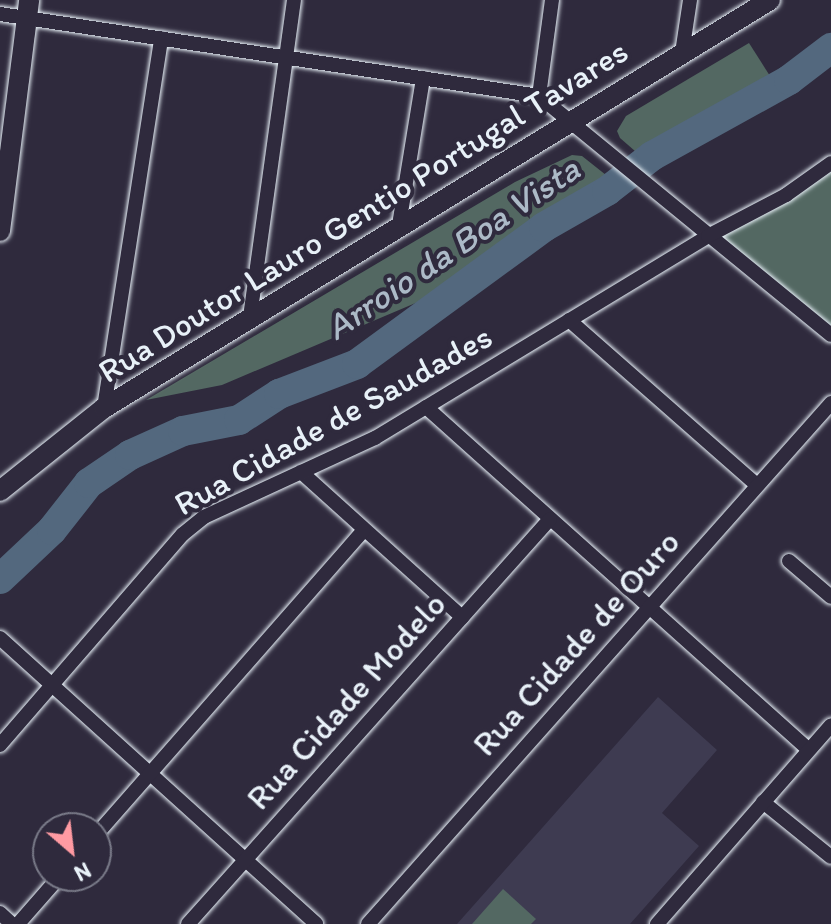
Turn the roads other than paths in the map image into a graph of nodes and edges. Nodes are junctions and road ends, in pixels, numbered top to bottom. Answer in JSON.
{"nodes":[{"id":1,"x":294,"y":0,"type":"edge"},
{"id":2,"x":552,"y":0,"type":"edge"},
{"id":3,"x":690,"y":0,"type":"edge"},
{"id":4,"x":770,"y":0,"type":"edge"},
{"id":5,"x":28,"y":9,"type":"edge"},
{"id":6,"x":0,"y":14,"type":"edge"},
{"id":7,"x":161,"y":38,"type":"junction"},
{"id":8,"x":682,"y":53,"type":"junction"},
{"id":9,"x":287,"y":57,"type":"junction"},
{"id":10,"x":423,"y":78,"type":"junction"},
{"id":11,"x":539,"y":96,"type":"junction"},
{"id":12,"x":567,"y":123,"type":"junction"},
{"id":13,"x":831,"y":163,"type":"edge"},
{"id":14,"x":399,"y":225,"type":"junction"},
{"id":15,"x":0,"y":231,"type":"edge"},
{"id":16,"x":708,"y":236,"type":"junction"},
{"id":17,"x":250,"y":317,"type":"junction"},
{"id":18,"x":569,"y":320,"type":"junction"},
{"id":19,"x":831,"y":335,"type":"edge"},
{"id":20,"x":831,"y":403,"type":"edge"},
{"id":21,"x":426,"y":407,"type":"junction"},
{"id":22,"x":104,"y":408,"type":"junction"},
{"id":23,"x":301,"y":472,"type":"junction"},
{"id":24,"x":757,"y":485,"type":"junction"},
{"id":25,"x":0,"y":491,"type":"edge"},
{"id":26,"x":550,"y":519,"type":"junction"},
{"id":27,"x":363,"y":531,"type":"junction"},
{"id":28,"x":789,"y":561,"type":"dead end"},
{"id":29,"x":831,"y":597,"type":"edge"},
{"id":30,"x":650,"y":602,"type":"junction"},
{"id":31,"x":462,"y":617,"type":"junction"},
{"id":32,"x":0,"y":638,"type":"edge"},
{"id":33,"x":51,"y":688,"type":"junction"},
{"id":34,"x":831,"y":725,"type":"edge"},
{"id":35,"x":0,"y":745,"type":"edge"},
{"id":36,"x":808,"y":749,"type":"junction"},
{"id":37,"x":149,"y":774,"type":"junction"},
{"id":38,"x":763,"y":802,"type":"junction"},
{"id":39,"x":112,"y":817,"type":"edge"},
{"id":40,"x":831,"y":857,"type":"edge"},
{"id":41,"x":244,"y":860,"type":"junction"},
{"id":42,"x":45,"y":892,"type":"edge"},
{"id":43,"x":0,"y":913,"type":"edge"},
{"id":44,"x":15,"y":924,"type":"edge"},
{"id":45,"x":188,"y":924,"type":"edge"},
{"id":46,"x":316,"y":924,"type":"edge"},
{"id":47,"x":368,"y":924,"type":"edge"},
{"id":48,"x":657,"y":924,"type":"edge"}],
"edges":[{"from":1,"to":9,"type":"street"},
{"from":2,"to":11,"type":"street"},
{"from":3,"to":8,"type":"street"},
{"from":4,"to":8,"type":"street","name":"Rua Doutor Lauro Gentio Portugal Tavares"},
{"from":5,"to":6,"type":"street"},
{"from":5,"to":7,"type":"street"},
{"from":5,"to":15,"type":"street"},
{"from":7,"to":9,"type":"street"},
{"from":7,"to":22,"type":"street"},
{"from":8,"to":12,"type":"street","name":"Rua Doutor Lauro Gentio Portugal Tavares"},
{"from":9,"to":10,"type":"street"},
{"from":9,"to":17,"type":"street"},
{"from":10,"to":11,"type":"street"},
{"from":10,"to":14,"type":"street"},
{"from":11,"to":12,"type":"street"},
{"from":12,"to":14,"type":"street","name":"Rua Doutor Lauro Gentio Portugal Tavares"},
{"from":12,"to":16,"type":"street"},
{"from":13,"to":16,"type":"street","name":"Rua Cidade de Saudades"},
{"from":14,"to":17,"type":"street","name":"Rua Doutor Lauro Gentio Portugal Tavares"},
{"from":16,"to":18,"type":"street","name":"Rua Cidade de Saudades"},
{"from":16,"to":19,"type":"street"},
{"from":17,"to":22,"type":"street","name":"Rua Doutor Lauro Gentio Portugal Tavares"},
{"from":18,"to":21,"type":"street","name":"Rua Cidade de Saudades"},
{"from":18,"to":24,"type":"street"},
{"from":20,"to":24,"type":"street","name":"Rua Cidade de Ouro"},
{"from":21,"to":23,"type":"street","name":"Rua Cidade de Saudades"},
{"from":21,"to":26,"type":"street"},
{"from":22,"to":25,"type":"street","name":"Rua Doutor Lauro Gentio Portugal Tavares"},
{"from":23,"to":27,"type":"street"},
{"from":23,"to":33,"type":"street","name":"Rua Cidade de Saudades"},
{"from":24,"to":30,"type":"street","name":"Rua Cidade de Ouro"},
{"from":26,"to":30,"type":"street"},
{"from":26,"to":31,"type":"street","name":"Rua Cidade Modelo"},
{"from":27,"to":31,"type":"street"},
{"from":27,"to":37,"type":"street"},
{"from":28,"to":29,"type":"street"},
{"from":30,"to":36,"type":"street"},
{"from":30,"to":47,"type":"street","name":"Rua Cidade de Ouro"},
{"from":31,"to":41,"type":"street","name":"Rua Cidade Modelo"},
{"from":32,"to":33,"type":"street"},
{"from":33,"to":35,"type":"street","name":"Rua Cidade de Saudades"},
{"from":33,"to":37,"type":"street"},
{"from":34,"to":36,"type":"street"},
{"from":36,"to":38,"type":"street"},
{"from":37,"to":39,"type":"street"},
{"from":37,"to":41,"type":"street"},
{"from":38,"to":40,"type":"street"},
{"from":38,"to":48,"type":"street"},
{"from":41,"to":45,"type":"street","name":"Rua Cidade Modelo"},
{"from":41,"to":46,"type":"street"},
{"from":42,"to":44,"type":"street"},
{"from":43,"to":44,"type":"street"}]}
